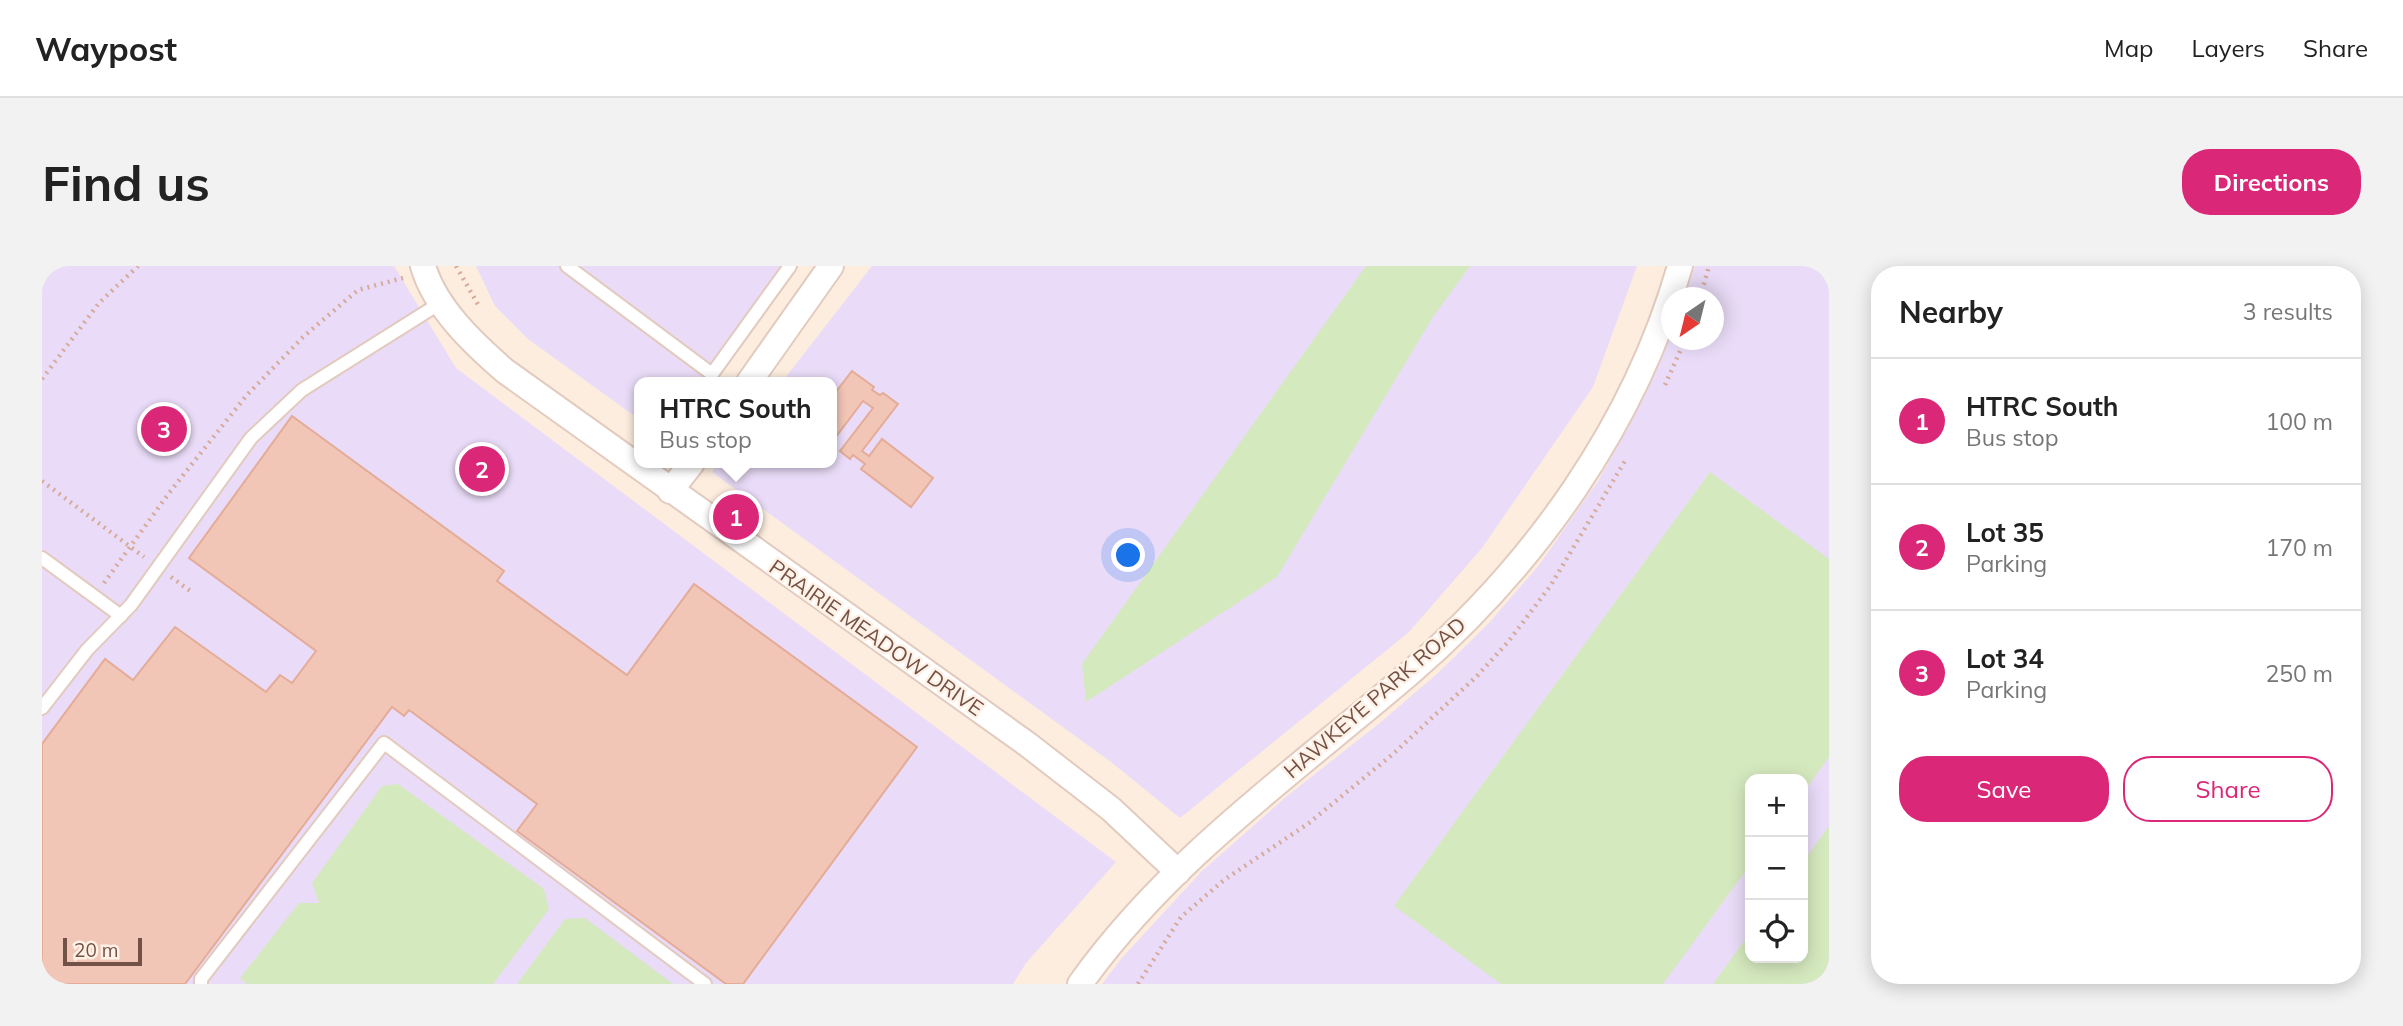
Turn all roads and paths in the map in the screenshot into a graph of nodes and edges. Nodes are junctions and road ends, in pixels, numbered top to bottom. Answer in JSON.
{"nodes":[{"id":1,"x":138,"y":266,"type":"edge"},
{"id":2,"x":423,"y":266,"type":"edge"},
{"id":3,"x":456,"y":266,"type":"edge"},
{"id":4,"x":567,"y":266,"type":"edge"},
{"id":5,"x":790,"y":266,"type":"edge"},
{"id":6,"x":831,"y":266,"type":"edge"},
{"id":7,"x":1680,"y":266,"type":"edge"},
{"id":8,"x":1709,"y":266,"type":"edge"},
{"id":9,"x":1703,"y":287,"type":"edge"},
{"id":10,"x":442,"y":302,"type":"junction"},
{"id":11,"x":481,"y":309,"type":"dead end"},
{"id":12,"x":753,"y":377,"type":"edge"},
{"id":13,"x":42,"y":379,"type":"edge"},
{"id":14,"x":634,"y":465,"type":"edge"},
{"id":15,"x":638,"y":468,"type":"edge"},
{"id":16,"x":688,"y":468,"type":"edge"},
{"id":17,"x":42,"y":481,"type":"edge"},
{"id":18,"x":670,"y":491,"type":"junction"},
{"id":19,"x":42,"y":558,"type":"edge"},
{"id":20,"x":158,"y":568,"type":"junction"},
{"id":21,"x":193,"y":593,"type":"dead end"},
{"id":22,"x":121,"y":616,"type":"junction"},
{"id":23,"x":42,"y":708,"type":"edge"},
{"id":24,"x":1178,"y":872,"type":"junction"},
{"id":25,"x":201,"y":984,"type":"edge"},
{"id":26,"x":705,"y":984,"type":"edge"},
{"id":27,"x":1080,"y":984,"type":"edge"}],
"edges":[{"from":1,"to":13,"type":"path"},
{"from":2,"to":10,"type":"street","name":"PRAIRIE MEADOW DRIVE"},
{"from":3,"to":11,"type":"path"},
{"from":4,"to":5,"type":"lane"},
{"from":6,"to":12,"type":"street"},
{"from":7,"to":24,"type":"street","name":"HAWKEYE PARK ROAD"},
{"from":8,"to":9,"type":"path"},
{"from":10,"to":14,"type":"street","name":"PRAIRIE MEADOW DRIVE"},
{"from":10,"to":20,"type":"lane"},
{"from":15,"to":18,"type":"street","name":"PRAIRIE MEADOW DRIVE"},
{"from":16,"to":18,"type":"street"},
{"from":17,"to":20,"type":"path"},
{"from":18,"to":24,"type":"street","name":"PRAIRIE MEADOW DRIVE"},
{"from":19,"to":22,"type":"lane"},
{"from":20,"to":21,"type":"path"},
{"from":20,"to":22,"type":"lane"},
{"from":22,"to":23,"type":"lane"},
{"from":24,"to":27,"type":"street","name":"HAWKEYE PARK ROAD"},
{"from":25,"to":26,"type":"lane"}]}
